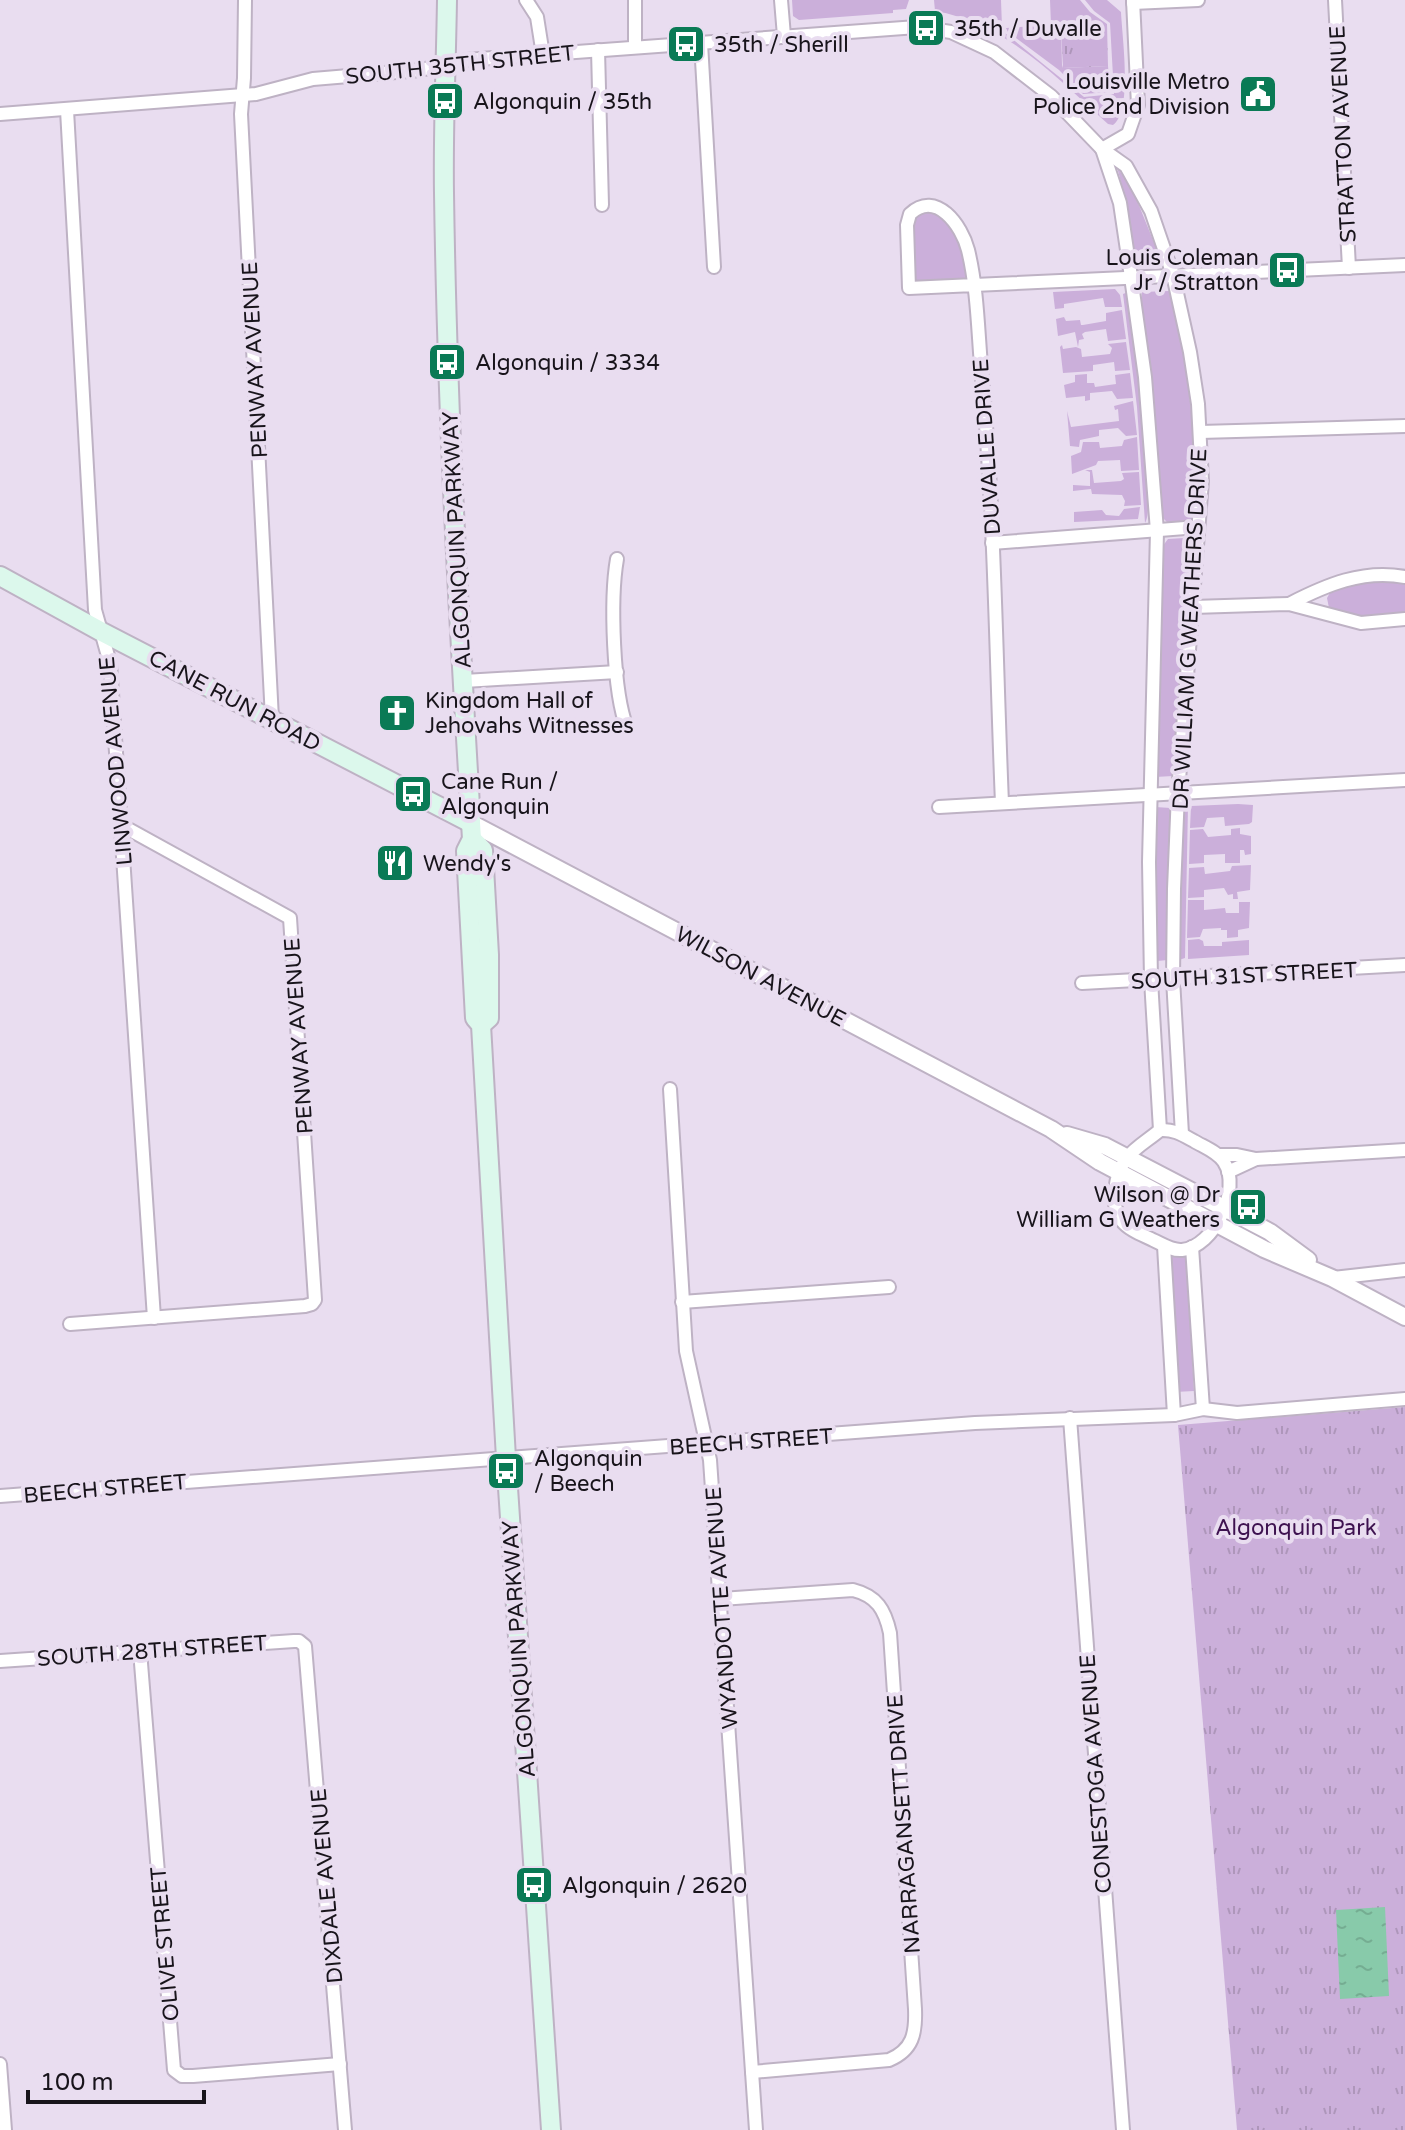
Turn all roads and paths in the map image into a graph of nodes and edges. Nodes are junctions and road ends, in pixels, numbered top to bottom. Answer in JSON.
{"nodes":[{"id":1,"x":245,"y":0,"type":"edge"},
{"id":2,"x":447,"y":0,"type":"edge"},
{"id":3,"x":526,"y":0,"type":"edge"},
{"id":4,"x":635,"y":0,"type":"edge"},
{"id":5,"x":781,"y":0,"type":"edge"},
{"id":6,"x":1198,"y":0,"type":"edge"},
{"id":7,"x":1335,"y":0,"type":"edge"},
{"id":8,"x":1133,"y":2,"type":"edge"},
{"id":9,"x":784,"y":36,"type":"junction"},
{"id":10,"x":968,"y":39,"type":"joint"},
{"id":11,"x":701,"y":43,"type":"junction"},
{"id":12,"x":635,"y":47,"type":"junction"},
{"id":13,"x":598,"y":50,"type":"junction"},
{"id":14,"x":543,"y":55,"type":"junction"},
{"id":15,"x":446,"y":65,"type":"junction"},
{"id":16,"x":243,"y":96,"type":"junction"},
{"id":17,"x":67,"y":110,"type":"junction"},
{"id":18,"x":0,"y":114,"type":"edge"},
{"id":19,"x":1102,"y":149,"type":"junction"},
{"id":20,"x":602,"y":205,"type":"dead end"},
{"id":21,"x":1405,"y":265,"type":"edge"},
{"id":22,"x":714,"y":267,"type":"dead end"},
{"id":23,"x":1349,"y":268,"type":"junction"},
{"id":24,"x":1173,"y":275,"type":"junction"},
{"id":25,"x":1131,"y":277,"type":"junction"},
{"id":26,"x":974,"y":285,"type":"junction"},
{"id":27,"x":1405,"y":426,"type":"edge"},
{"id":28,"x":1200,"y":432,"type":"junction"},
{"id":29,"x":1198,"y":527,"type":"junction"},
{"id":30,"x":1157,"y":531,"type":"junction"},
{"id":31,"x":992,"y":543,"type":"junction"},
{"id":32,"x":617,"y":559,"type":"dead end"},
{"id":33,"x":0,"y":576,"type":"edge"},
{"id":34,"x":1405,"y":577,"type":"edge"},
{"id":35,"x":1289,"y":604,"type":"junction"},
{"id":36,"x":1193,"y":607,"type":"junction"},
{"id":37,"x":1405,"y":619,"type":"edge"},
{"id":38,"x":102,"y":632,"type":"junction"},
{"id":39,"x":617,"y":672,"type":"junction"},
{"id":40,"x":464,"y":681,"type":"junction"},
{"id":41,"x":272,"y":719,"type":"junction"},
{"id":42,"x":627,"y":728,"type":"dead end"},
{"id":43,"x":1405,"y":780,"type":"edge"},
{"id":44,"x":1178,"y":793,"type":"junction"},
{"id":45,"x":1149,"y":795,"type":"junction"},
{"id":46,"x":1002,"y":803,"type":"junction"},
{"id":47,"x":939,"y":807,"type":"dead end"},
{"id":48,"x":121,"y":825,"type":"junction"},
{"id":49,"x":472,"y":831,"type":"junction"},
{"id":50,"x":1405,"y":965,"type":"edge"},
{"id":51,"x":1173,"y":979,"type":"junction"},
{"id":52,"x":1151,"y":980,"type":"junction"},
{"id":53,"x":1082,"y":983,"type":"dead end"},
{"id":54,"x":670,"y":1089,"type":"dead end"},
{"id":55,"x":1160,"y":1130,"type":"junction"},
{"id":56,"x":1182,"y":1134,"type":"junction"},
{"id":57,"x":1405,"y":1150,"type":"edge"},
{"id":58,"x":1219,"y":1155,"type":"junction"},
{"id":59,"x":1256,"y":1159,"type":"junction"},
{"id":60,"x":1124,"y":1165,"type":"junction"},
{"id":61,"x":1228,"y":1172,"type":"junction"},
{"id":62,"x":1221,"y":1216,"type":"junction"},
{"id":63,"x":1164,"y":1246,"type":"junction"},
{"id":64,"x":1192,"y":1247,"type":"junction"},
{"id":65,"x":1405,"y":1270,"type":"edge"},
{"id":66,"x":1332,"y":1278,"type":"junction"},
{"id":67,"x":889,"y":1287,"type":"dead end"},
{"id":68,"x":682,"y":1302,"type":"junction"},
{"id":69,"x":1405,"y":1317,"type":"edge"},
{"id":70,"x":154,"y":1318,"type":"junction"},
{"id":71,"x":70,"y":1324,"type":"dead end"},
{"id":72,"x":1405,"y":1399,"type":"edge"},
{"id":73,"x":1203,"y":1409,"type":"junction"},
{"id":74,"x":1174,"y":1415,"type":"junction"},
{"id":75,"x":1070,"y":1418,"type":"junction"},
{"id":76,"x":707,"y":1443,"type":"junction"},
{"id":77,"x":506,"y":1458,"type":"junction"},
{"id":78,"x":0,"y":1496,"type":"edge"},
{"id":79,"x":721,"y":1599,"type":"junction"},
{"id":80,"x":303,"y":1644,"type":"joint"},
{"id":81,"x":140,"y":1651,"type":"junction"},
{"id":82,"x":0,"y":1661,"type":"edge"},
{"id":83,"x":0,"y":2064,"type":"edge"},
{"id":84,"x":340,"y":2064,"type":"junction"},
{"id":85,"x":752,"y":2072,"type":"junction"},
{"id":86,"x":5,"y":2130,"type":"edge"},
{"id":87,"x":345,"y":2130,"type":"edge"},
{"id":88,"x":551,"y":2130,"type":"edge"},
{"id":89,"x":756,"y":2130,"type":"edge"},
{"id":90,"x":1123,"y":2130,"type":"edge"}],
"edges":[{"from":1,"to":16,"type":"street","name":"PENWAY AVENUE"},
{"from":2,"to":15,"type":"main road","name":"ALGONQUIN PARKWAY"},
{"from":3,"to":14,"type":"street"},
{"from":4,"to":12,"type":"street"},
{"from":5,"to":9,"type":"street"},
{"from":6,"to":8,"type":"street"},
{"from":7,"to":23,"type":"street","name":"STRATTON AVENUE"},
{"from":8,"to":19,"type":"street"},
{"from":9,"to":10,"type":"street","name":"SOUTH 35TH STREET"},
{"from":9,"to":11,"type":"street","name":"SOUTH 35TH STREET"},
{"from":10,"to":19,"type":"street","name":"DR WILLIAM G WEATHERS DRIVE"},
{"from":11,"to":12,"type":"street","name":"SOUTH 35TH STREET"},
{"from":11,"to":22,"type":"street"},
{"from":12,"to":13,"type":"street","name":"SOUTH 35TH STREET"},
{"from":13,"to":14,"type":"street","name":"SOUTH 35TH STREET"},
{"from":13,"to":20,"type":"street"},
{"from":14,"to":15,"type":"street","name":"SOUTH 35TH STREET"},
{"from":15,"to":16,"type":"street","name":"SOUTH 35TH STREET"},
{"from":15,"to":40,"type":"main road","name":"ALGONQUIN PARKWAY"},
{"from":16,"to":17,"type":"street","name":"SOUTH 35TH STREET"},
{"from":16,"to":41,"type":"street","name":"PENWAY AVENUE"},
{"from":17,"to":18,"type":"street","name":"SOUTH 35TH STREET"},
{"from":17,"to":38,"type":"street","name":"LINWOOD AVENUE"},
{"from":19,"to":24,"type":"street","name":"DR WILLIAM G WEATHERS DRIVE"},
{"from":19,"to":25,"type":"street","name":"DR WILLIAM G WEATHERS DRIVE"},
{"from":21,"to":23,"type":"street"},
{"from":23,"to":24,"type":"street"},
{"from":24,"to":25,"type":"street"},
{"from":24,"to":28,"type":"street","name":"DR WILLIAM G WEATHERS DRIVE"},
{"from":25,"to":26,"type":"street"},
{"from":25,"to":30,"type":"street","name":"DR WILLIAM G WEATHERS DRIVE"},
{"from":26,"to":26,"type":"street","name":"DUVALLE DRIVE"},
{"from":26,"to":31,"type":"street","name":"DUVALLE DRIVE"},
{"from":27,"to":28,"type":"street"},
{"from":28,"to":29,"type":"street","name":"DR WILLIAM G WEATHERS DRIVE"},
{"from":29,"to":30,"type":"street"},
{"from":29,"to":36,"type":"street","name":"DR WILLIAM G WEATHERS DRIVE"},
{"from":30,"to":31,"type":"street"},
{"from":30,"to":45,"type":"street","name":"DR WILLIAM G WEATHERS DRIVE"},
{"from":31,"to":46,"type":"street","name":"DUVALLE DRIVE"},
{"from":32,"to":39,"type":"street"},
{"from":33,"to":38,"type":"main road","name":"CANE RUN ROAD"},
{"from":34,"to":35,"type":"street"},
{"from":35,"to":36,"type":"street"},
{"from":35,"to":37,"type":"street"},
{"from":36,"to":44,"type":"street","name":"DR WILLIAM G WEATHERS DRIVE"},
{"from":38,"to":41,"type":"main road","name":"CANE RUN ROAD"},
{"from":38,"to":48,"type":"street","name":"LINWOOD AVENUE"},
{"from":39,"to":40,"type":"street"},
{"from":39,"to":42,"type":"street"},
{"from":40,"to":49,"type":"main road","name":"ALGONQUIN PARKWAY"},
{"from":41,"to":49,"type":"main road","name":"CANE RUN ROAD"},
{"from":43,"to":44,"type":"street"},
{"from":44,"to":45,"type":"street"},
{"from":44,"to":51,"type":"street","name":"DR WILLIAM G WEATHERS DRIVE"},
{"from":45,"to":46,"type":"street"},
{"from":45,"to":52,"type":"street","name":"DR WILLIAM G WEATHERS DRIVE"},
{"from":46,"to":47,"type":"street"},
{"from":48,"to":70,"type":"street","name":"LINWOOD AVENUE"},
{"from":48,"to":70,"type":"street","name":"PENWAY AVENUE"},
{"from":49,"to":60,"type":"street","name":"WILSON AVENUE"},
{"from":49,"to":77,"type":"main road","name":"ALGONQUIN PARKWAY"},
{"from":50,"to":51,"type":"street","name":"SOUTH 31ST STREET"},
{"from":51,"to":52,"type":"street","name":"SOUTH 31ST STREET"},
{"from":51,"to":56,"type":"street","name":"DR WILLIAM G WEATHERS DRIVE"},
{"from":52,"to":53,"type":"street","name":"SOUTH 31ST STREET"},
{"from":52,"to":55,"type":"street","name":"DR WILLIAM G WEATHERS DRIVE"},
{"from":54,"to":68,"type":"street","name":"WYANDOTTE AVENUE"},
{"from":55,"to":56,"type":"street"},
{"from":55,"to":60,"type":"street"},
{"from":56,"to":58,"type":"street"},
{"from":57,"to":59,"type":"street"},
{"from":58,"to":59,"type":"street"},
{"from":58,"to":61,"type":"street"},
{"from":59,"to":61,"type":"street"},
{"from":60,"to":62,"type":"street","name":"WILSON AVENUE"},
{"from":60,"to":63,"type":"street"},
{"from":61,"to":62,"type":"street"},
{"from":62,"to":64,"type":"street"},
{"from":62,"to":66,"type":"street","name":"WILSON AVENUE"},
{"from":63,"to":64,"type":"street"},
{"from":63,"to":74,"type":"street"},
{"from":64,"to":73,"type":"street"},
{"from":65,"to":66,"type":"street"},
{"from":66,"to":69,"type":"street","name":"WILSON AVENUE"},
{"from":67,"to":68,"type":"street"},
{"from":68,"to":76,"type":"street","name":"WYANDOTTE AVENUE"},
{"from":70,"to":71,"type":"street"},
{"from":72,"to":73,"type":"street","name":"BEECH STREET"},
{"from":73,"to":74,"type":"street","name":"BEECH STREET"},
{"from":74,"to":75,"type":"street","name":"BEECH STREET"},
{"from":75,"to":76,"type":"street","name":"BEECH STREET"},
{"from":75,"to":90,"type":"street","name":"CONESTOGA AVENUE"},
{"from":76,"to":77,"type":"street","name":"BEECH STREET"},
{"from":76,"to":79,"type":"street","name":"WYANDOTTE AVENUE"},
{"from":77,"to":78,"type":"street","name":"BEECH STREET"},
{"from":77,"to":88,"type":"main road","name":"ALGONQUIN PARKWAY"},
{"from":79,"to":85,"type":"street","name":"WYANDOTTE AVENUE"},
{"from":79,"to":85,"type":"street","name":"NARRAGANSETT DRIVE"},
{"from":80,"to":81,"type":"street","name":"SOUTH 28TH STREET"},
{"from":80,"to":84,"type":"street","name":"DIXDALE AVENUE"},
{"from":81,"to":82,"type":"street","name":"SOUTH 28TH STREET"},
{"from":81,"to":84,"type":"street","name":"OLIVE STREET"},
{"from":83,"to":86,"type":"street"},
{"from":84,"to":87,"type":"street","name":"DIXDALE AVENUE"},
{"from":85,"to":89,"type":"street","name":"WYANDOTTE AVENUE"}]}
